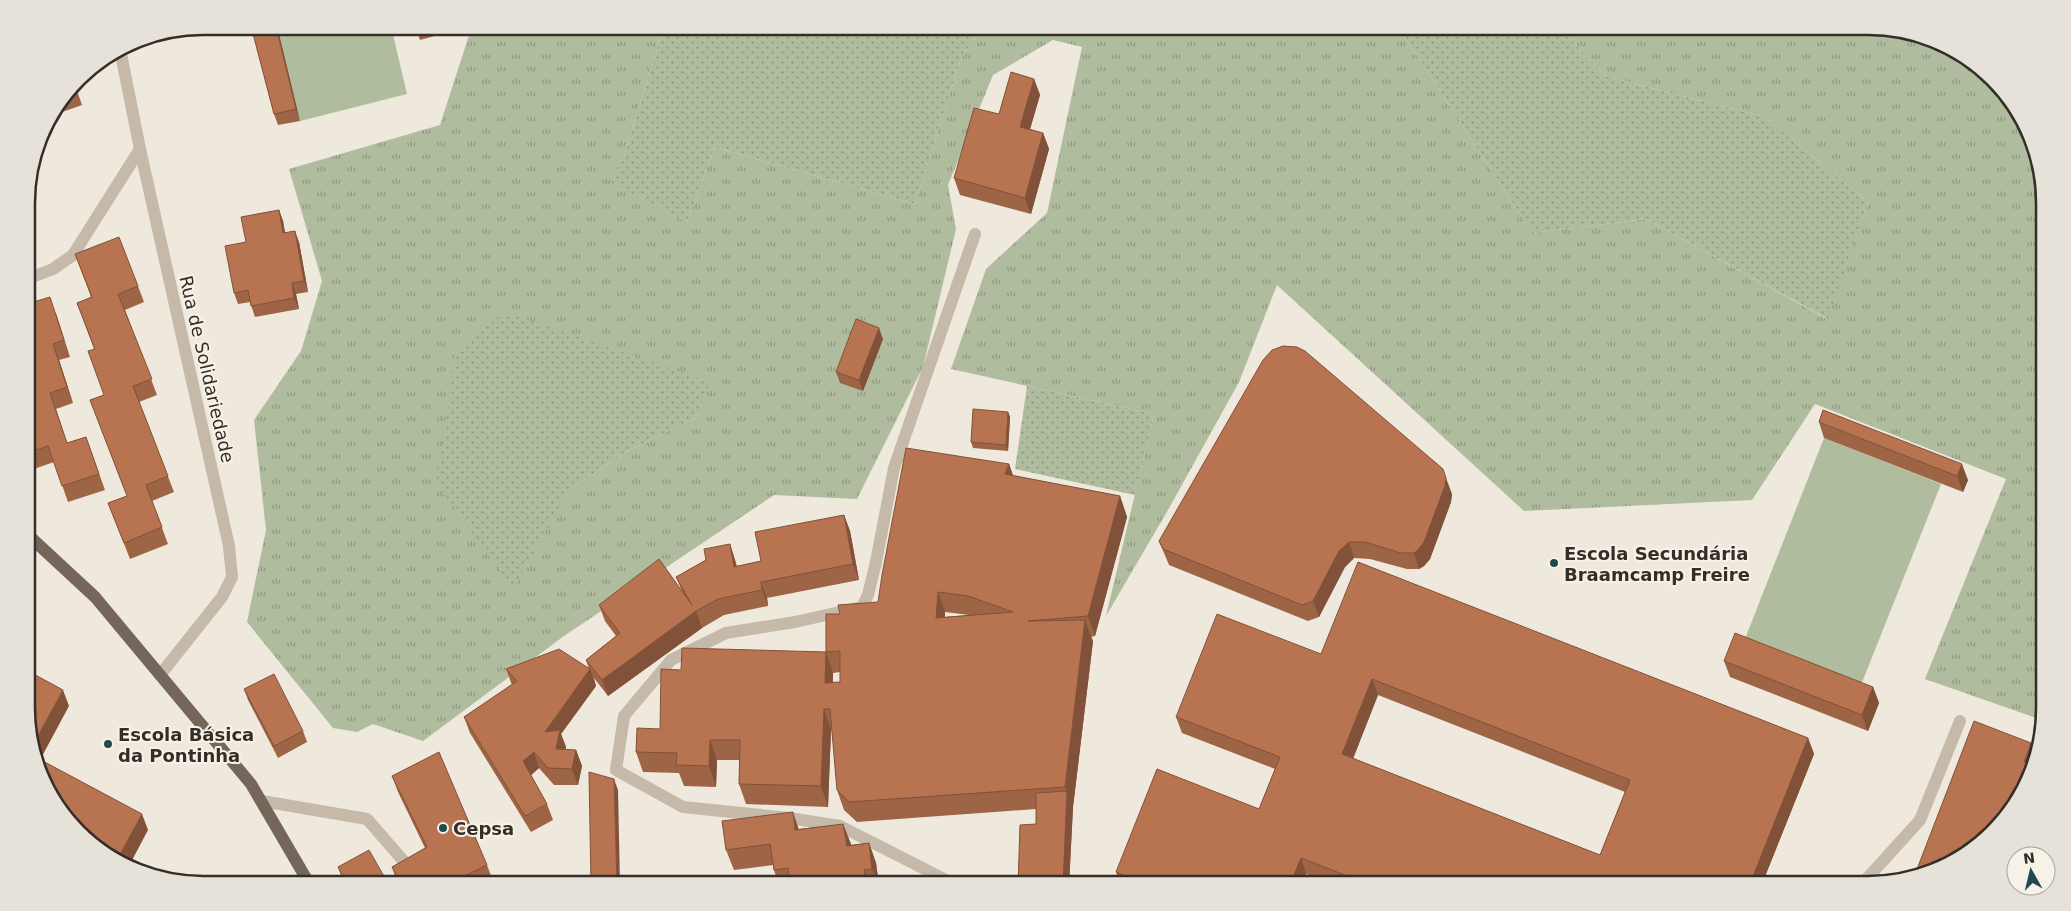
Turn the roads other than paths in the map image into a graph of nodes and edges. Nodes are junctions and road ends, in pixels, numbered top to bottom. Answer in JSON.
{"nodes":[{"id":1,"x":121,"y":56,"type":"edge"},
{"id":2,"x":140,"y":149,"type":"junction"},
{"id":3,"x":975,"y":234,"type":"dead end"},
{"id":4,"x":35,"y":276,"type":"edge"},
{"id":5,"x":35,"y":541,"type":"edge"},
{"id":6,"x":160,"y":675,"type":"junction"},
{"id":7,"x":1960,"y":721,"type":"dead end"},
{"id":8,"x":262,"y":801,"type":"junction"},
{"id":9,"x":305,"y":876,"type":"edge"},
{"id":10,"x":416,"y":876,"type":"edge"},
{"id":11,"x":938,"y":876,"type":"edge"},
{"id":12,"x":1869,"y":876,"type":"edge"}],
"edges":[{"from":1,"to":2,"type":"street","name":"Rua de Solidariedade"},
{"from":2,"to":4,"type":"street"},
{"from":2,"to":6,"type":"street","name":"Rua de Solidariedade"},
{"from":3,"to":11,"type":"street"},
{"from":5,"to":6,"type":"main road"},
{"from":6,"to":8,"type":"main road"},
{"from":7,"to":12,"type":"street"},
{"from":8,"to":9,"type":"main road"},
{"from":8,"to":10,"type":"street"}]}
